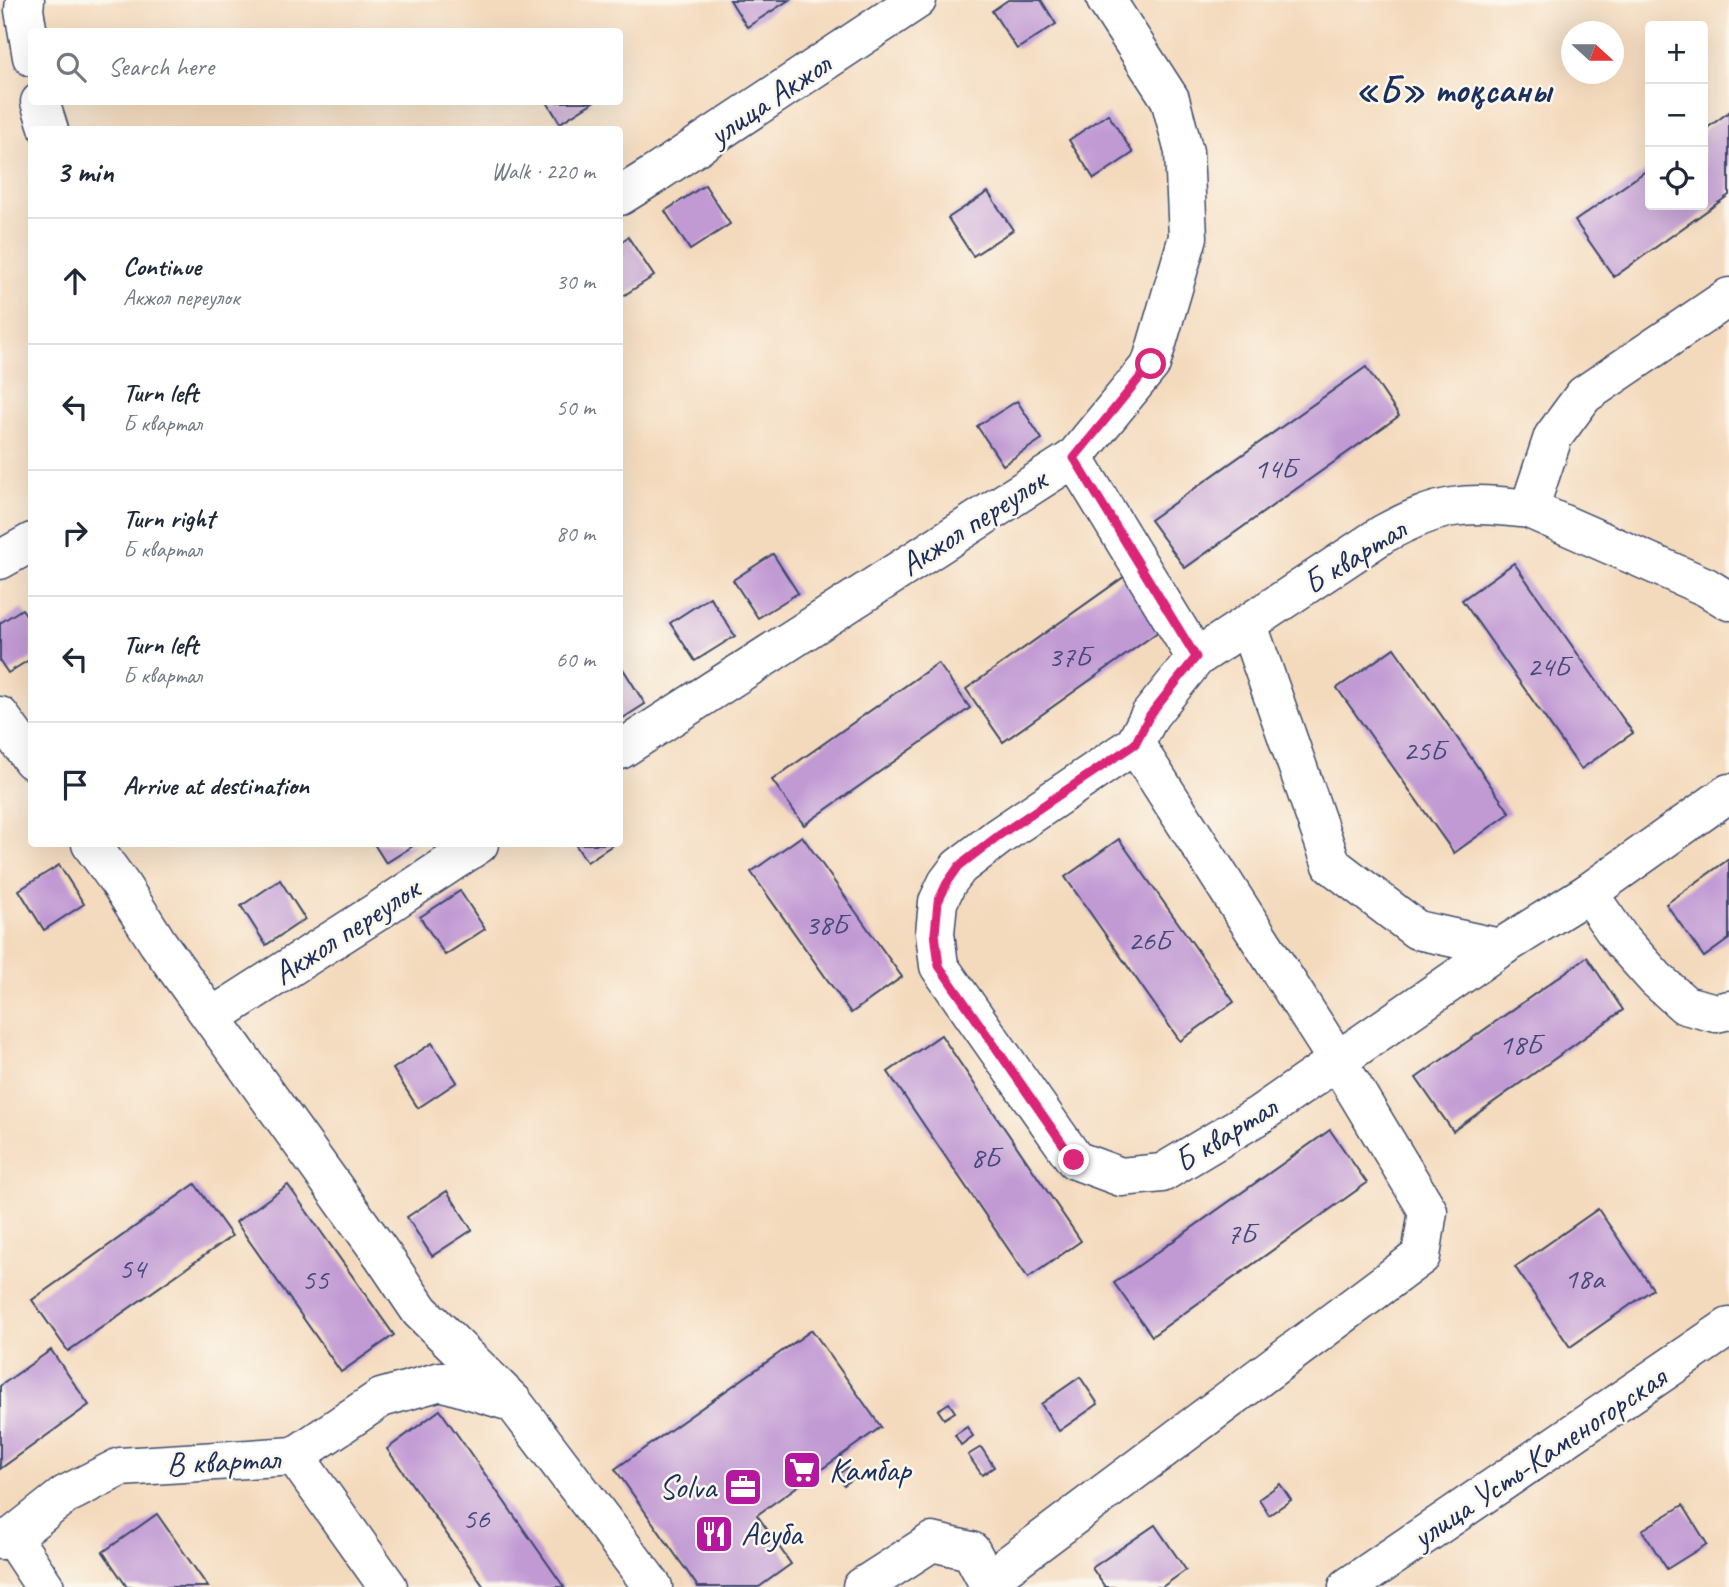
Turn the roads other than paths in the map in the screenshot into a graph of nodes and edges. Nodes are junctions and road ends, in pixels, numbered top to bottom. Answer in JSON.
{"nodes":[{"id":1,"x":25,"y":0,"type":"edge"},
{"id":2,"x":917,"y":0,"type":"edge"},
{"id":3,"x":1106,"y":0,"type":"edge"},
{"id":4,"x":28,"y":34,"type":"edge"},
{"id":5,"x":41,"y":105,"type":"edge"},
{"id":6,"x":48,"y":126,"type":"edge"},
{"id":7,"x":623,"y":194,"type":"edge"},
{"id":8,"x":1729,"y":297,"type":"edge"},
{"id":9,"x":1074,"y":458,"type":"junction"},
{"id":10,"x":1529,"y":509,"type":"junction"},
{"id":11,"x":28,"y":544,"type":"edge"},
{"id":12,"x":0,"y":560,"type":"edge"},
{"id":13,"x":1729,"y":601,"type":"edge"},
{"id":14,"x":1248,"y":625,"type":"junction"},
{"id":15,"x":1196,"y":657,"type":"junction"},
{"id":16,"x":0,"y":716,"type":"edge"},
{"id":17,"x":1135,"y":744,"type":"junction"},
{"id":18,"x":623,"y":748,"type":"edge"},
{"id":19,"x":28,"y":754,"type":"edge"},
{"id":20,"x":1729,"y":793,"type":"edge"},
{"id":21,"x":94,"y":847,"type":"edge"},
{"id":22,"x":474,"y":847,"type":"edge"},
{"id":23,"x":1588,"y":893,"type":"junction"},
{"id":24,"x":1500,"y":948,"type":"junction"},
{"id":25,"x":1729,"y":1010,"type":"edge"},
{"id":26,"x":212,"y":1017,"type":"junction"},
{"id":27,"x":1338,"y":1060,"type":"junction"},
{"id":28,"x":1729,"y":1327,"type":"edge"},
{"id":29,"x":513,"y":1402,"type":"junction"},
{"id":30,"x":295,"y":1456,"type":"junction"},
{"id":31,"x":6,"y":1538,"type":"edge"},
{"id":32,"x":987,"y":1584,"type":"edge"},
{"id":33,"x":45,"y":1587,"type":"edge"},
{"id":34,"x":388,"y":1587,"type":"edge"},
{"id":35,"x":653,"y":1587,"type":"edge"},
{"id":36,"x":862,"y":1587,"type":"edge"},
{"id":37,"x":1348,"y":1587,"type":"edge"}],
"edges":[{"from":1,"to":4,"type":"street"},
{"from":2,"to":7,"type":"street","name":"улица Акжол"},
{"from":3,"to":9,"type":"street","name":"Акжол переулок"},
{"from":5,"to":6,"type":"street"},
{"from":8,"to":10,"type":"street"},
{"from":9,"to":15,"type":"street"},
{"from":9,"to":18,"type":"street","name":"Акжол переулок"},
{"from":10,"to":13,"type":"street","name":"Б квартал"},
{"from":10,"to":14,"type":"street","name":"Б квартал"},
{"from":11,"to":12,"type":"street"},
{"from":14,"to":15,"type":"street","name":"Б квартал"},
{"from":14,"to":24,"type":"street"},
{"from":15,"to":17,"type":"street","name":"Б квартал"},
{"from":16,"to":19,"type":"street"},
{"from":17,"to":27,"type":"street"},
{"from":17,"to":27,"type":"street","name":"Б квартал"},
{"from":20,"to":23,"type":"street","name":"Б квартал"},
{"from":21,"to":26,"type":"street"},
{"from":22,"to":26,"type":"street","name":"Акжол переулок"},
{"from":23,"to":24,"type":"street","name":"Б квартал"},
{"from":23,"to":25,"type":"street"},
{"from":24,"to":27,"type":"street","name":"Б квартал"},
{"from":26,"to":29,"type":"street"},
{"from":27,"to":32,"type":"street"},
{"from":28,"to":37,"type":"street","name":"улица Усть-Каменогорская"},
{"from":29,"to":30,"type":"street"},
{"from":29,"to":35,"type":"street"},
{"from":30,"to":31,"type":"street","name":"В квартал"},
{"from":30,"to":34,"type":"street","name":"В квартал"},
{"from":31,"to":33,"type":"street","name":"В квартал"},
{"from":32,"to":36,"type":"street"}]}
